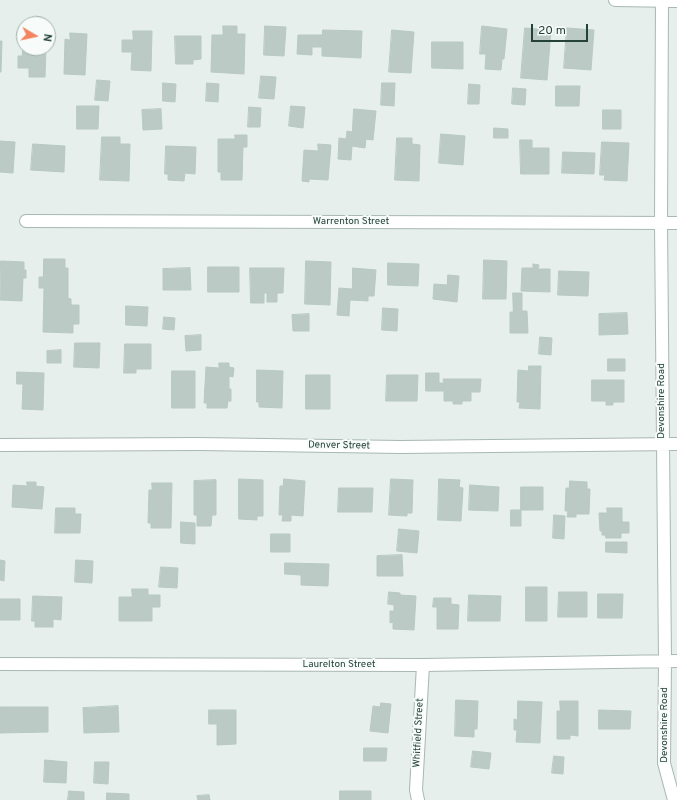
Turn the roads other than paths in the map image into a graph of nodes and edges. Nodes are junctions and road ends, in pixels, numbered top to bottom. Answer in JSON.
{"nodes":[{"id":1,"x":615,"y":0,"type":"edge"},
{"id":2,"x":662,"y":0,"type":"edge"},
{"id":3,"x":677,"y":1,"type":"edge"},
{"id":4,"x":26,"y":221,"type":"dead end"},
{"id":5,"x":661,"y":223,"type":"junction"},
{"id":6,"x":677,"y":223,"type":"edge"},
{"id":7,"x":663,"y":443,"type":"junction"},
{"id":8,"x":677,"y":444,"type":"edge"},
{"id":9,"x":0,"y":445,"type":"edge"},
{"id":10,"x":671,"y":661,"type":"edge"},
{"id":11,"x":0,"y":664,"type":"edge"},
{"id":12,"x":423,"y":665,"type":"junction"},
{"id":13,"x":417,"y":795,"type":"edge"},
{"id":14,"x":408,"y":800,"type":"edge"},
{"id":15,"x":674,"y":800,"type":"edge"}],
"edges":[{"from":1,"to":2,"type":"street"},
{"from":2,"to":3,"type":"street"},
{"from":2,"to":5,"type":"street","name":"Devonshire Road"},
{"from":4,"to":5,"type":"street","name":"Warrenton Street"},
{"from":5,"to":6,"type":"street","name":"Warrenton Street"},
{"from":5,"to":7,"type":"street","name":"Devonshire Road"},
{"from":7,"to":8,"type":"street","name":"Denver Street"},
{"from":7,"to":9,"type":"street","name":"Denver Street"},
{"from":7,"to":10,"type":"street","name":"Devonshire Road"},
{"from":10,"to":12,"type":"street","name":"Laurelton Street"},
{"from":10,"to":15,"type":"street","name":"Devonshire Road"},
{"from":11,"to":12,"type":"street","name":"Laurelton Street"},
{"from":12,"to":13,"type":"street","name":"Whitfield Street"},
{"from":13,"to":14,"type":"street"}]}
